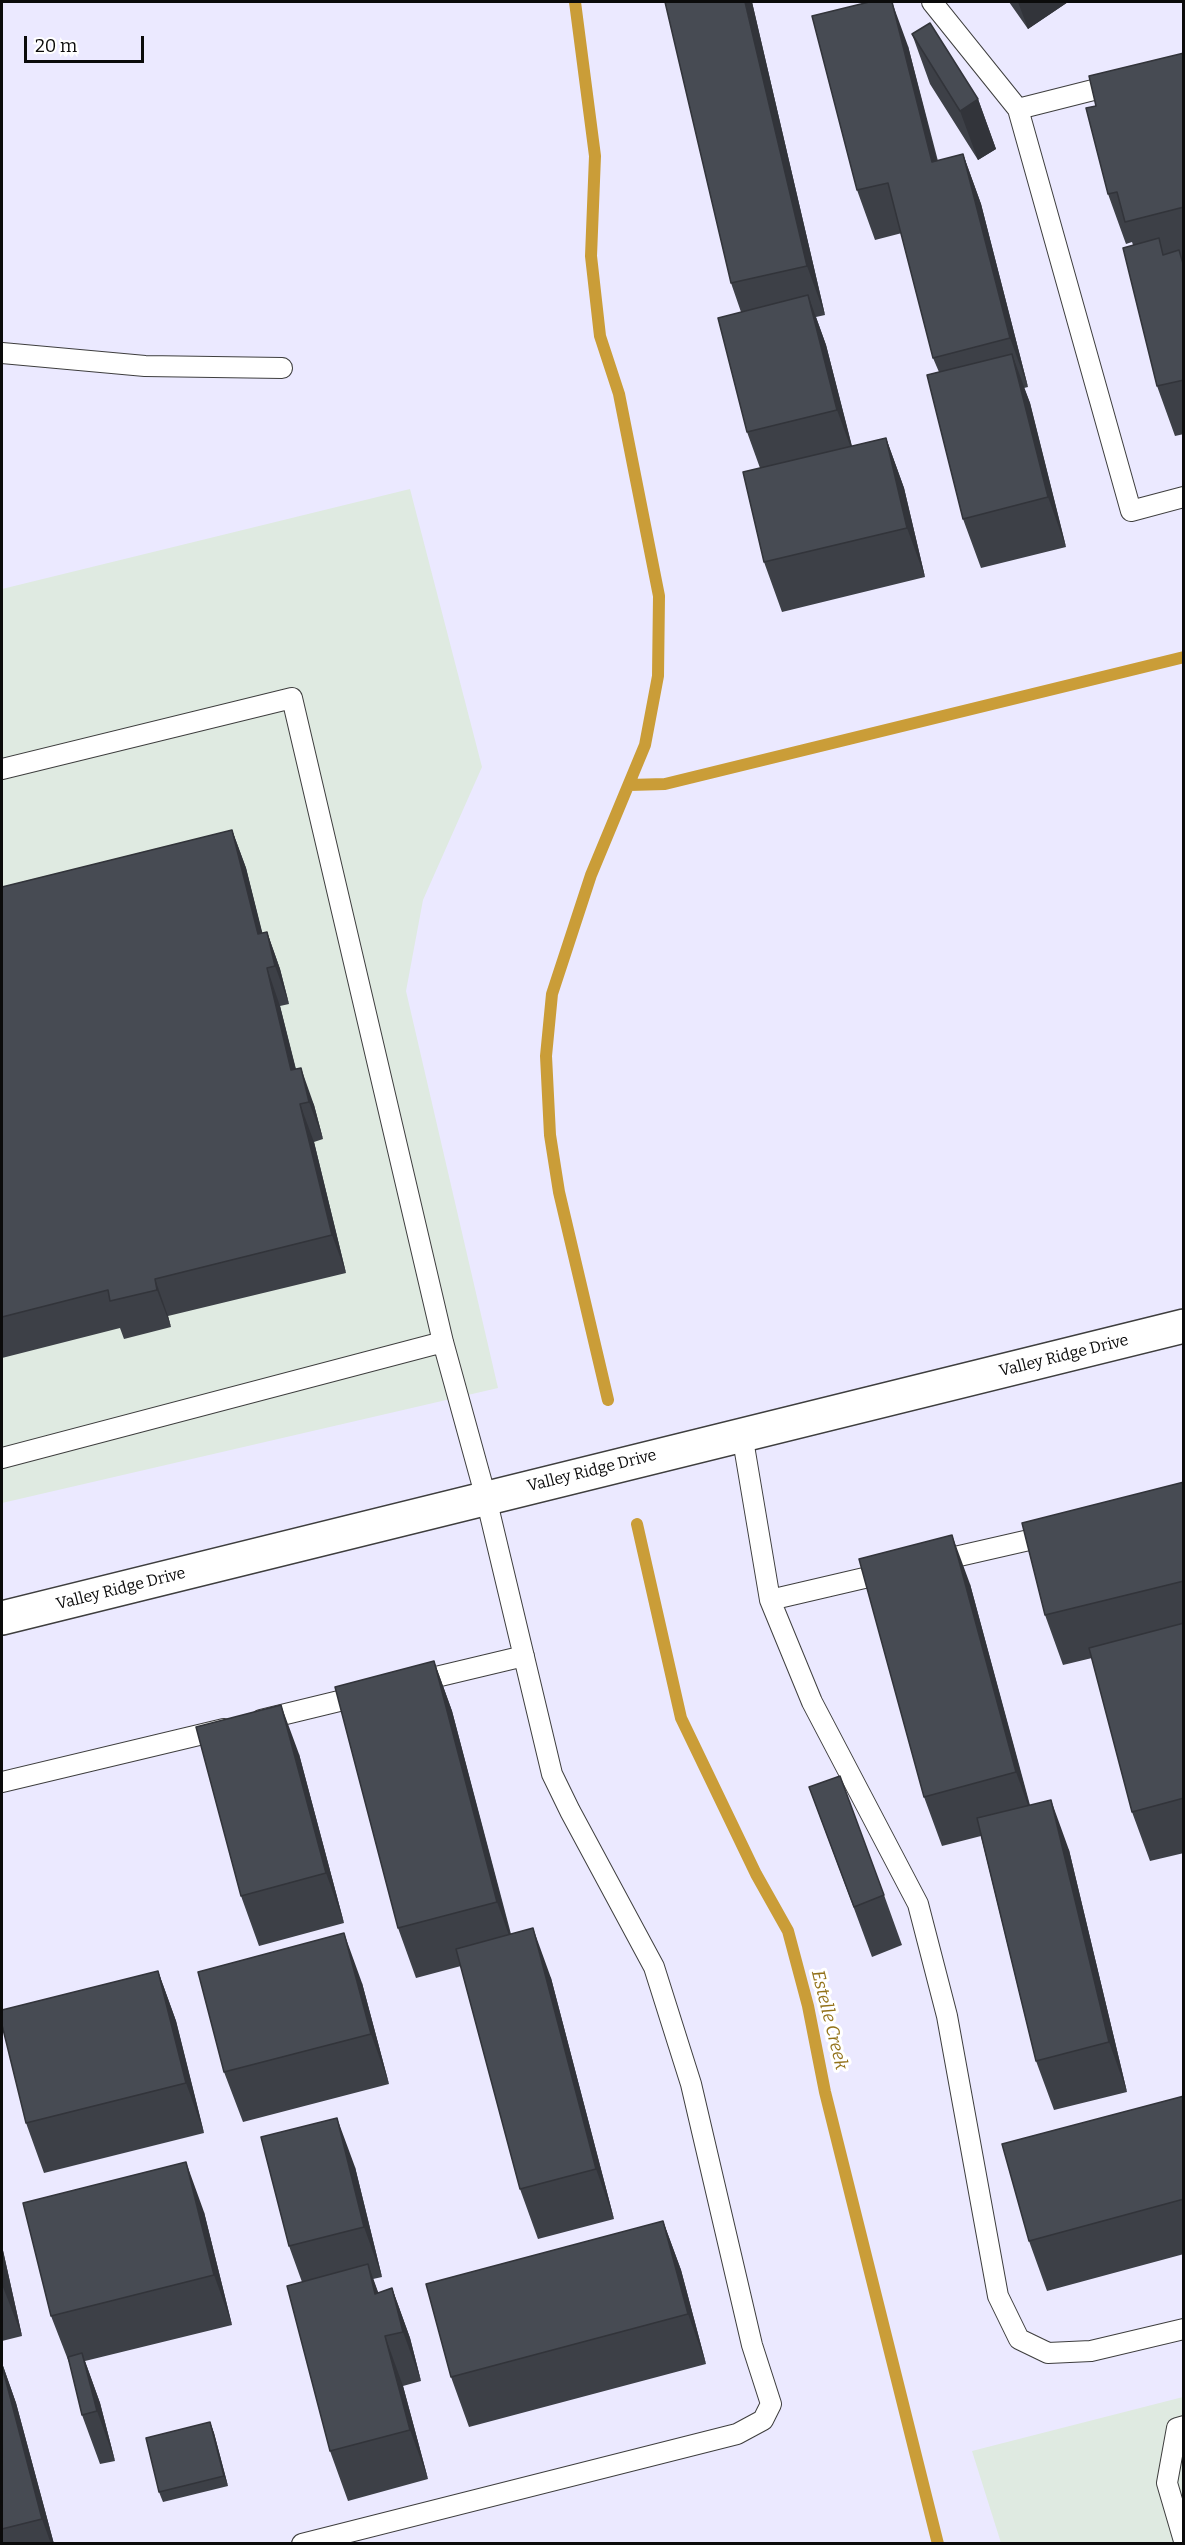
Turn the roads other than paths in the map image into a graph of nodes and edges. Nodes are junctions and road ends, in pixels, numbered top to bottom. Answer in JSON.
{"nodes":[{"id":1,"x":932,"y":2,"type":"edge"},
{"id":2,"x":1139,"y":78,"type":"edge"},
{"id":3,"x":1018,"y":109,"type":"junction"},
{"id":4,"x":2,"y":353,"type":"edge"},
{"id":5,"x":282,"y":368,"type":"dead end"},
{"id":6,"x":1184,"y":497,"type":"edge"},
{"id":7,"x":2,"y":769,"type":"edge"},
{"id":8,"x":1184,"y":1326,"type":"edge"},
{"id":9,"x":443,"y":1342,"type":"junction"},
{"id":10,"x":742,"y":1434,"type":"junction"},
{"id":11,"x":2,"y":1458,"type":"edge"},
{"id":12,"x":486,"y":1498,"type":"junction"},
{"id":13,"x":1071,"y":1530,"type":"edge"},
{"id":14,"x":770,"y":1600,"type":"junction"},
{"id":15,"x":2,"y":1618,"type":"edge"},
{"id":16,"x":524,"y":1656,"type":"junction"},
{"id":17,"x":2,"y":1782,"type":"edge"},
{"id":18,"x":1184,"y":2329,"type":"edge"},
{"id":19,"x":1184,"y":2426,"type":"edge"},
{"id":20,"x":1184,"y":2541,"type":"edge"},
{"id":21,"x":302,"y":2544,"type":"edge"}],
"edges":[{"from":1,"to":3,"type":"lane"},
{"from":2,"to":3,"type":"lane"},
{"from":3,"to":6,"type":"lane"},
{"from":4,"to":5,"type":"lane"},
{"from":7,"to":9,"type":"lane"},
{"from":8,"to":10,"type":"street","name":"Valley Ridge Drive"},
{"from":9,"to":11,"type":"lane"},
{"from":9,"to":12,"type":"lane"},
{"from":10,"to":12,"type":"street","name":"Valley Ridge Drive"},
{"from":10,"to":14,"type":"lane"},
{"from":12,"to":15,"type":"street","name":"Valley Ridge Drive"},
{"from":12,"to":16,"type":"lane"},
{"from":13,"to":14,"type":"lane"},
{"from":14,"to":18,"type":"lane"},
{"from":16,"to":17,"type":"lane"},
{"from":16,"to":21,"type":"lane"},
{"from":19,"to":20,"type":"lane"}]}
